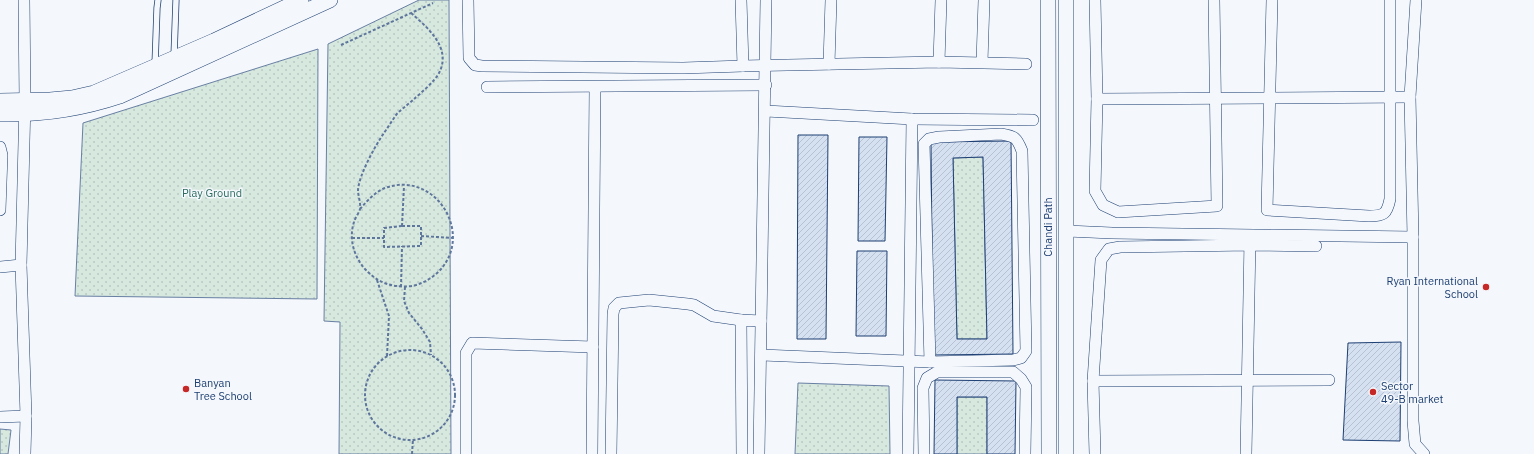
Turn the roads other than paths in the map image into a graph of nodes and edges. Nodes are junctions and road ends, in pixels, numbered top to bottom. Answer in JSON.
{"nodes":[{"id":1,"x":24,"y":0,"type":"edge"},
{"id":2,"x":158,"y":0,"type":"edge"},
{"id":3,"x":176,"y":0,"type":"edge"},
{"id":4,"x":328,"y":0,"type":"edge"},
{"id":5,"x":468,"y":0,"type":"edge"},
{"id":6,"x":741,"y":0,"type":"edge"},
{"id":7,"x":766,"y":0,"type":"edge"},
{"id":8,"x":831,"y":0,"type":"edge"},
{"id":9,"x":941,"y":0,"type":"edge"},
{"id":10,"x":984,"y":0,"type":"edge"},
{"id":11,"x":1048,"y":0,"type":"edge"},
{"id":12,"x":1066,"y":0,"type":"edge"},
{"id":13,"x":1095,"y":0,"type":"edge"},
{"id":14,"x":1214,"y":0,"type":"edge"},
{"id":15,"x":1272,"y":0,"type":"edge"},
{"id":16,"x":1390,"y":0,"type":"edge"},
{"id":17,"x":1416,"y":0,"type":"edge"},
{"id":18,"x":307,"y":3,"type":"edge"},
{"id":19,"x":939,"y":62,"type":"junction"},
{"id":20,"x":982,"y":62,"type":"junction"},
{"id":21,"x":829,"y":64,"type":"junction"},
{"id":22,"x":1026,"y":64,"type":"dead end"},
{"id":23,"x":174,"y":65,"type":"junction"},
{"id":24,"x":765,"y":65,"type":"junction"},
{"id":25,"x":743,"y":66,"type":"junction"},
{"id":26,"x":156,"y":73,"type":"junction"},
{"id":27,"x":766,"y":86,"type":"junction"},
{"id":28,"x":487,"y":87,"type":"dead end"},
{"id":29,"x":595,"y":87,"type":"junction"},
{"id":30,"x":1390,"y":97,"type":"junction"},
{"id":31,"x":1410,"y":97,"type":"junction"},
{"id":32,"x":1216,"y":98,"type":"junction"},
{"id":33,"x":1270,"y":98,"type":"junction"},
{"id":34,"x":1097,"y":99,"type":"junction"},
{"id":35,"x":0,"y":101,"type":"edge"},
{"id":36,"x":24,"y":108,"type":"junction"},
{"id":37,"x":766,"y":111,"type":"junction"},
{"id":38,"x":0,"y":114,"type":"edge"},
{"id":39,"x":912,"y":118,"type":"junction"},
{"id":40,"x":1033,"y":120,"type":"dead end"},
{"id":41,"x":0,"y":147,"type":"edge"},
{"id":42,"x":0,"y":210,"type":"edge"},
{"id":43,"x":1067,"y":231,"type":"junction"},
{"id":44,"x":1413,"y":237,"type":"junction"},
{"id":45,"x":1250,"y":240,"type":"junction"},
{"id":46,"x":1316,"y":246,"type":"dead end"},
{"id":47,"x":21,"y":265,"type":"junction"},
{"id":48,"x":0,"y":267,"type":"edge"},
{"id":49,"x":741,"y":320,"type":"junction"},
{"id":50,"x":761,"y":321,"type":"junction"},
{"id":51,"x":593,"y":347,"type":"junction"},
{"id":52,"x":761,"y":355,"type":"junction"},
{"id":53,"x":909,"y":361,"type":"junction"},
{"id":54,"x":930,"y":362,"type":"junction"},
{"id":55,"x":1328,"y":380,"type":"dead end"},
{"id":56,"x":1093,"y":381,"type":"junction"},
{"id":57,"x":1247,"y":381,"type":"junction"},
{"id":58,"x":909,"y":387,"type":"junction"},
{"id":59,"x":923,"y":388,"type":"junction"},
{"id":60,"x":26,"y":416,"type":"junction"},
{"id":61,"x":0,"y":417,"type":"edge"},
{"id":62,"x":25,"y":454,"type":"edge"},
{"id":63,"x":466,"y":454,"type":"edge"},
{"id":64,"x":592,"y":454,"type":"edge"},
{"id":65,"x":611,"y":454,"type":"edge"},
{"id":66,"x":742,"y":454,"type":"edge"},
{"id":67,"x":760,"y":454,"type":"edge"},
{"id":68,"x":908,"y":454,"type":"edge"},
{"id":69,"x":924,"y":454,"type":"edge"},
{"id":70,"x":1025,"y":454,"type":"edge"},
{"id":71,"x":1049,"y":454,"type":"edge"},
{"id":72,"x":1066,"y":454,"type":"edge"},
{"id":73,"x":1095,"y":454,"type":"edge"},
{"id":74,"x":1246,"y":454,"type":"edge"},
{"id":75,"x":1424,"y":454,"type":"edge"}],
"edges":[{"from":1,"to":36,"type":"street"},
{"from":2,"to":26,"type":"lane"},
{"from":3,"to":23,"type":"lane"},
{"from":4,"to":18,"type":"main road"},
{"from":5,"to":25,"type":"street"},
{"from":6,"to":25,"type":"street"},
{"from":7,"to":24,"type":"street"},
{"from":8,"to":21,"type":"street"},
{"from":9,"to":19,"type":"street"},
{"from":10,"to":20,"type":"street"},
{"from":11,"to":71,"type":"main road","name":"Chandi Path"},
{"from":12,"to":43,"type":"main road","name":"Chandi Path"},
{"from":13,"to":34,"type":"street"},
{"from":14,"to":32,"type":"street"},
{"from":15,"to":33,"type":"street"},
{"from":16,"to":30,"type":"street"},
{"from":17,"to":31,"type":"street"},
{"from":18,"to":23,"type":"main road"},
{"from":19,"to":20,"type":"street"},
{"from":19,"to":21,"type":"street"},
{"from":20,"to":22,"type":"street"},
{"from":21,"to":24,"type":"street"},
{"from":23,"to":26,"type":"main road"},
{"from":24,"to":25,"type":"street"},
{"from":24,"to":27,"type":"street"},
{"from":26,"to":36,"type":"main road"},
{"from":27,"to":29,"type":"street"},
{"from":27,"to":37,"type":"street"},
{"from":28,"to":29,"type":"street"},
{"from":29,"to":51,"type":"street"},
{"from":30,"to":31,"type":"street"},
{"from":30,"to":33,"type":"street"},
{"from":30,"to":33,"type":"street"},
{"from":31,"to":44,"type":"street"},
{"from":32,"to":33,"type":"street"},
{"from":32,"to":34,"type":"street"},
{"from":32,"to":34,"type":"street"},
{"from":35,"to":36,"type":"main road"},
{"from":36,"to":38,"type":"main road"},
{"from":36,"to":47,"type":"street"},
{"from":37,"to":39,"type":"street"},
{"from":37,"to":50,"type":"street"},
{"from":39,"to":40,"type":"street"},
{"from":39,"to":53,"type":"street"},
{"from":41,"to":42,"type":"street"},
{"from":43,"to":45,"type":"street"},
{"from":43,"to":72,"type":"main road","name":"Chandi Path"},
{"from":44,"to":45,"type":"street"},
{"from":44,"to":75,"type":"street"},
{"from":45,"to":46,"type":"street"},
{"from":45,"to":56,"type":"street"},
{"from":45,"to":57,"type":"street"},
{"from":47,"to":48,"type":"street"},
{"from":47,"to":60,"type":"street"},
{"from":49,"to":50,"type":"street"},
{"from":49,"to":65,"type":"street"},
{"from":49,"to":66,"type":"street"},
{"from":50,"to":52,"type":"street"},
{"from":51,"to":63,"type":"street"},
{"from":51,"to":64,"type":"street"},
{"from":52,"to":53,"type":"street"},
{"from":52,"to":67,"type":"street"},
{"from":53,"to":54,"type":"street"},
{"from":53,"to":58,"type":"street"},
{"from":54,"to":54,"type":"street"},
{"from":55,"to":57,"type":"street"},
{"from":56,"to":57,"type":"street"},
{"from":56,"to":73,"type":"street"},
{"from":57,"to":74,"type":"street"},
{"from":58,"to":59,"type":"street"},
{"from":58,"to":68,"type":"street"},
{"from":59,"to":69,"type":"street"},
{"from":59,"to":70,"type":"street"},
{"from":60,"to":61,"type":"street"},
{"from":60,"to":62,"type":"street"}]}
